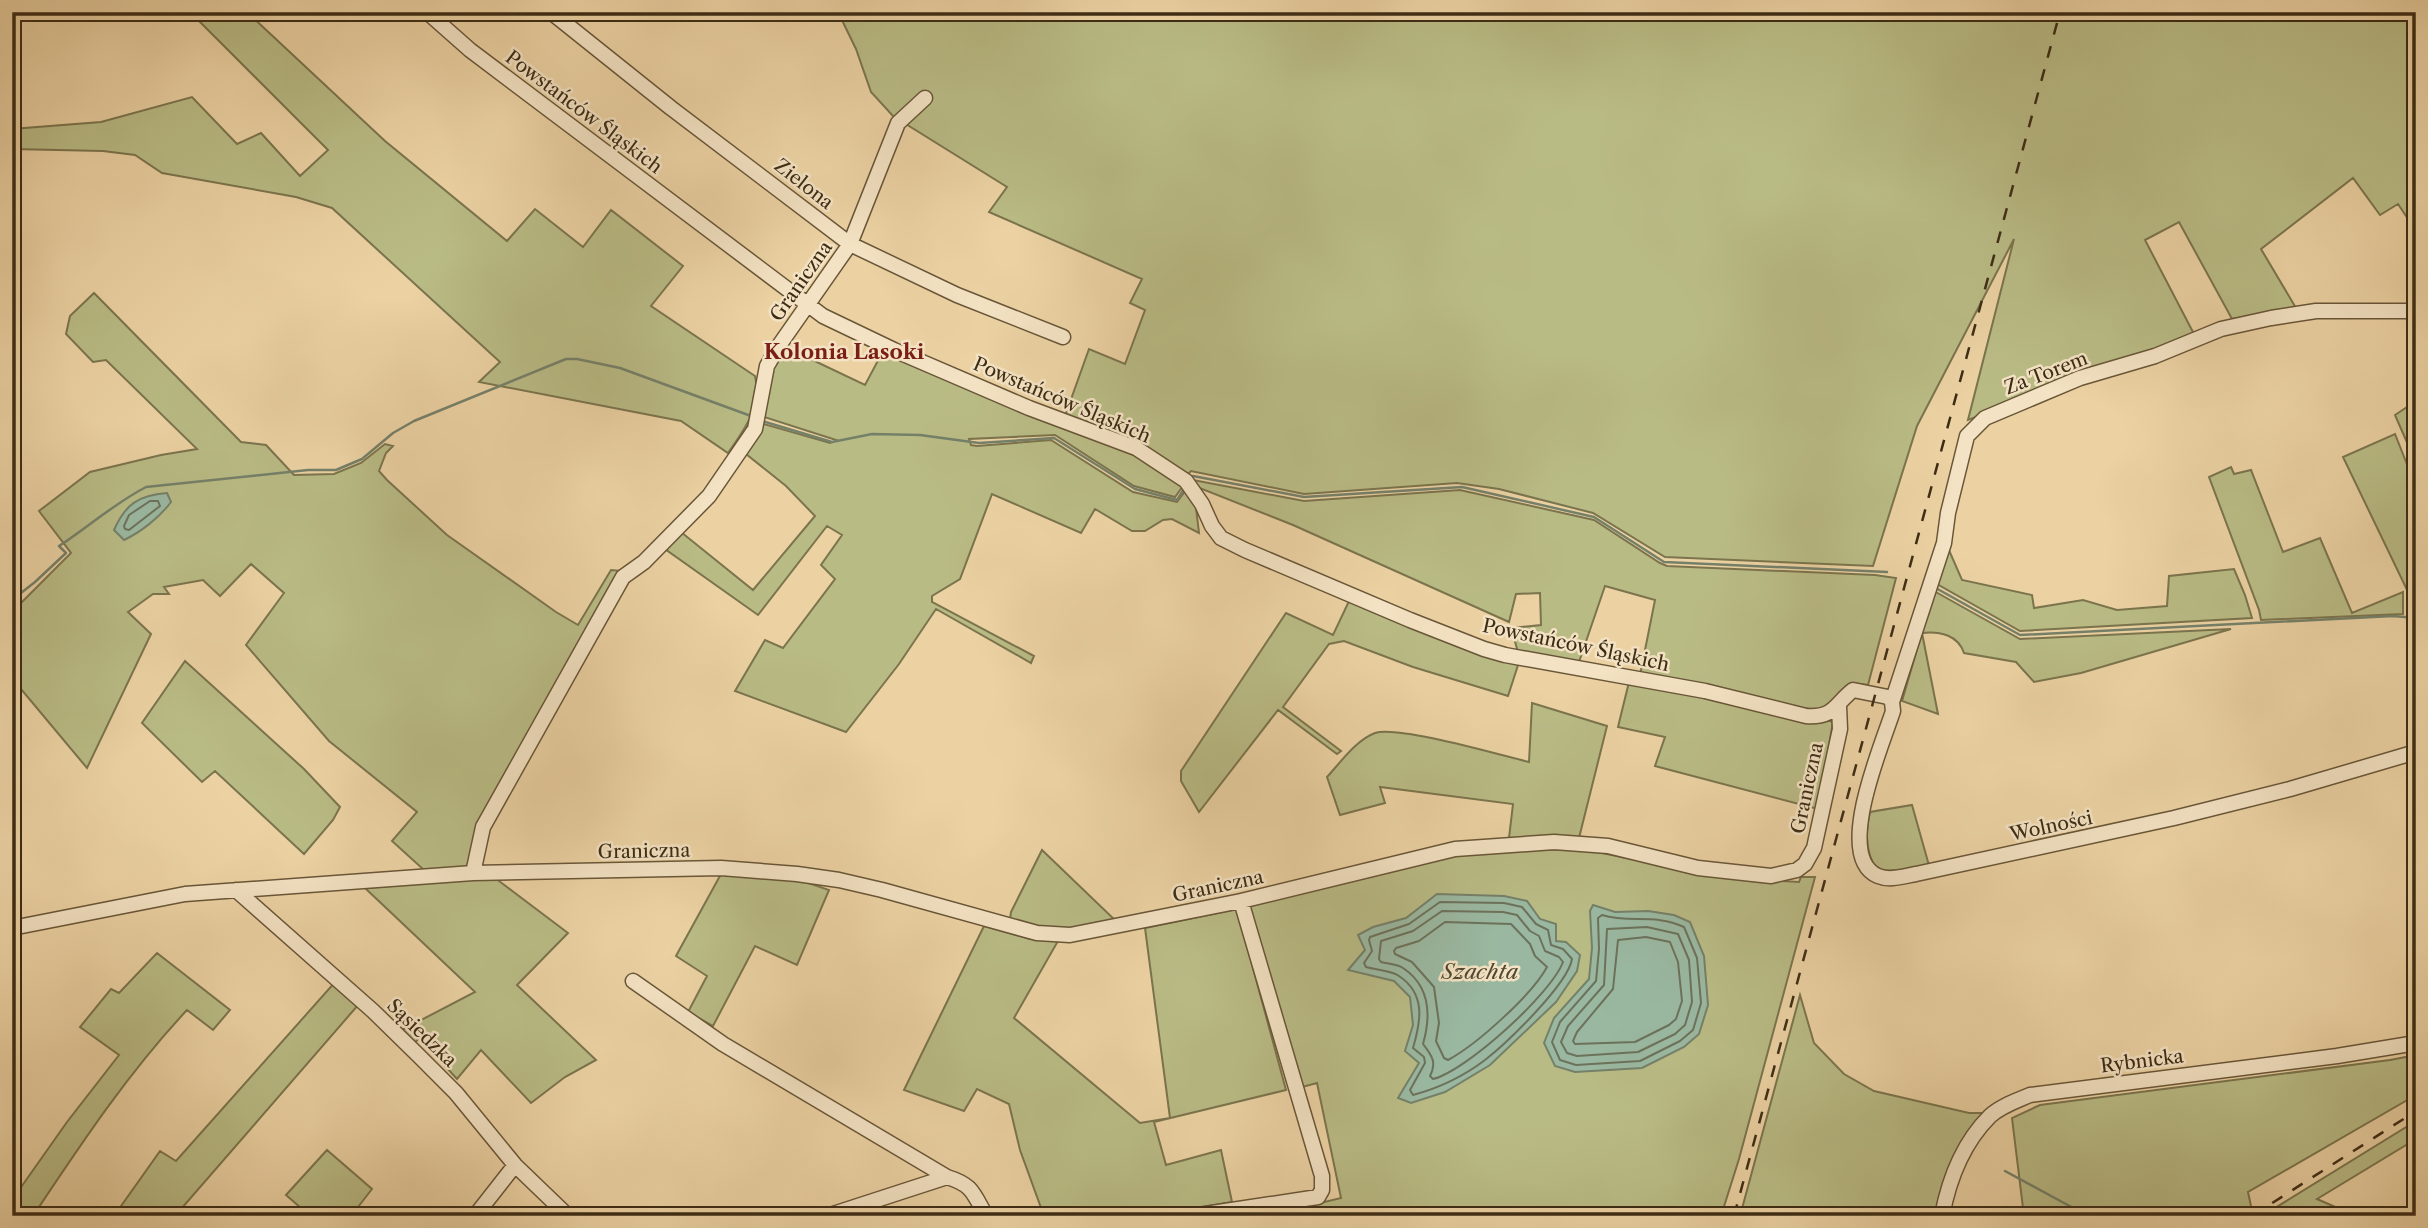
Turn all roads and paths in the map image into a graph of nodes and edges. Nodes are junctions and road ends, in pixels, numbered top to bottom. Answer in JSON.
{"nodes":[{"id":1,"x":427,"y":12,"type":"edge"},
{"id":2,"x":551,"y":12,"type":"edge"},
{"id":3,"x":925,"y":98,"type":"dead end"},
{"id":4,"x":850,"y":244,"type":"junction"},
{"id":5,"x":808,"y":304,"type":"junction"},
{"id":6,"x":2416,"y":311,"type":"edge"},
{"id":7,"x":1063,"y":337,"type":"dead end"},
{"id":8,"x":1890,"y":699,"type":"junction"},
{"id":9,"x":1839,"y":706,"type":"junction"},
{"id":10,"x":2416,"y":752,"type":"edge"},
{"id":11,"x":473,"y":873,"type":"junction"},
{"id":12,"x":236,"y":890,"type":"junction"},
{"id":13,"x":1241,"y":901,"type":"junction"},
{"id":14,"x":12,"y":928,"type":"edge"},
{"id":15,"x":633,"y":981,"type":"dead end"},
{"id":16,"x":2416,"y":1043,"type":"edge"},
{"id":17,"x":515,"y":1165,"type":"junction"},
{"id":18,"x":947,"y":1177,"type":"junction"},
{"id":19,"x":475,"y":1216,"type":"edge"},
{"id":20,"x":568,"y":1216,"type":"edge"},
{"id":21,"x":827,"y":1216,"type":"edge"},
{"id":22,"x":986,"y":1216,"type":"edge"},
{"id":23,"x":1192,"y":1216,"type":"edge"},
{"id":24,"x":1942,"y":1216,"type":"edge"}],
"edges":[{"from":1,"to":5,"type":"street","name":"Powstańców Śląskich"},
{"from":2,"to":4,"type":"street","name":"Zielona"},
{"from":3,"to":4,"type":"street","name":"Graniczna"},
{"from":4,"to":5,"type":"street","name":"Graniczna"},
{"from":4,"to":7,"type":"street","name":"Zielona"},
{"from":5,"to":9,"type":"street","name":"Powstańców Śląskich"},
{"from":5,"to":11,"type":"street","name":"Graniczna"},
{"from":6,"to":8,"type":"street","name":"Za Torem"},
{"from":8,"to":9,"type":"street","name":"Powstańców Śląskich"},
{"from":8,"to":10,"type":"street","name":"Wolności"},
{"from":9,"to":13,"type":"street","name":"Graniczna"},
{"from":11,"to":12,"type":"street","name":"Graniczna"},
{"from":11,"to":13,"type":"street","name":"Graniczna"},
{"from":12,"to":14,"type":"street","name":"Graniczna"},
{"from":12,"to":17,"type":"street","name":"Sąsiedzka"},
{"from":13,"to":23,"type":"street"},
{"from":15,"to":18,"type":"street"},
{"from":16,"to":24,"type":"street","name":"Rybnicka"},
{"from":17,"to":19,"type":"street"},
{"from":17,"to":20,"type":"street","name":"Sąsiedzka"},
{"from":18,"to":21,"type":"street"},
{"from":18,"to":22,"type":"street"}]}
